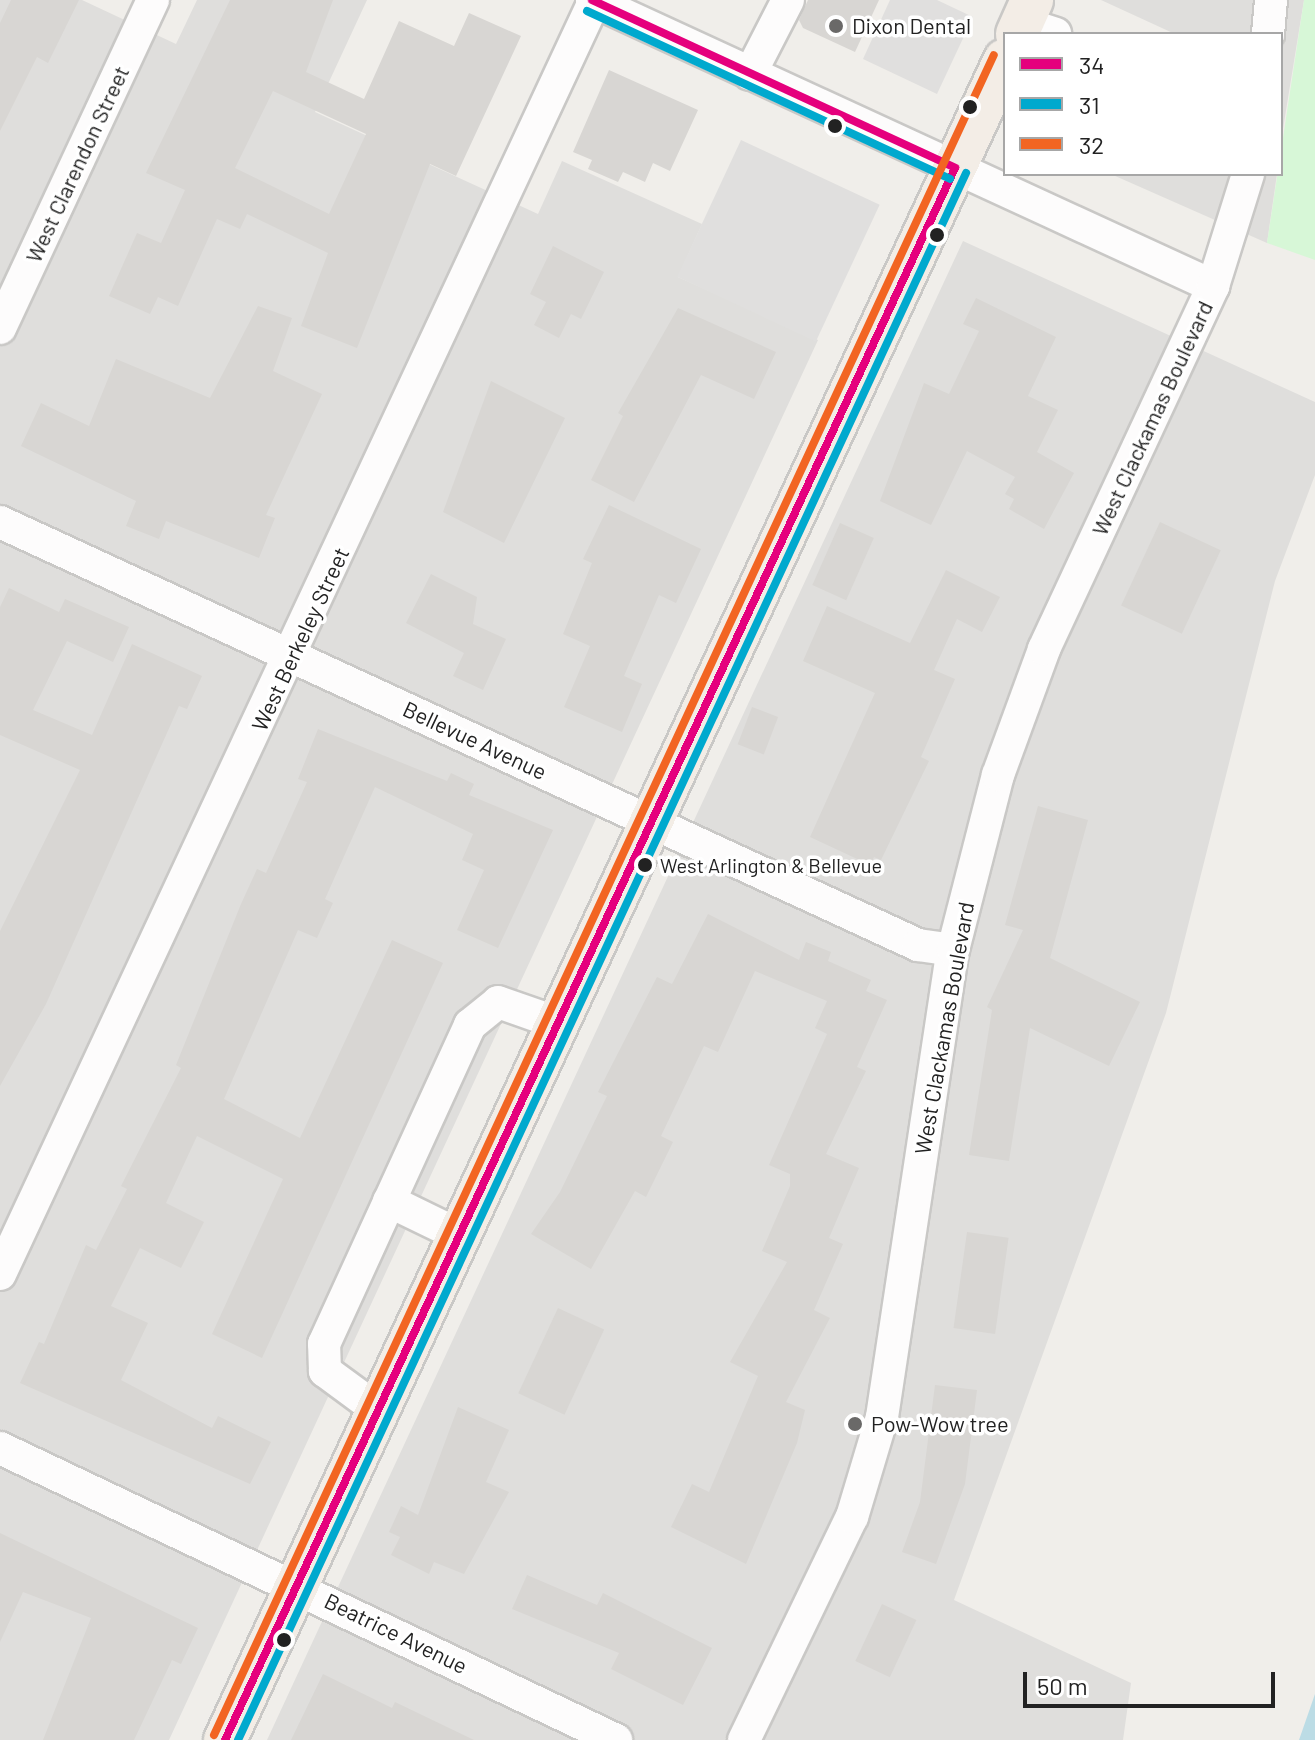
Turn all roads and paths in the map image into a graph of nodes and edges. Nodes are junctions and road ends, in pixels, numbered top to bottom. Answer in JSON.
{"nodes":[{"id":1,"x":594,"y":0,"type":"edge"},
{"id":2,"x":788,"y":0,"type":"edge"},
{"id":3,"x":1271,"y":0,"type":"edge"},
{"id":4,"x":150,"y":1,"type":"edge"},
{"id":5,"x":1268,"y":32,"type":"edge"},
{"id":6,"x":750,"y":74,"type":"junction"},
{"id":7,"x":1003,"y":75,"type":"edge"},
{"id":8,"x":955,"y":168,"type":"junction"},
{"id":9,"x":1247,"y":176,"type":"edge"},
{"id":10,"x":1213,"y":286,"type":"junction"},
{"id":11,"x":0,"y":328,"type":"edge"},
{"id":12,"x":0,"y":522,"type":"edge"},
{"id":13,"x":293,"y":655,"type":"junction"},
{"id":14,"x":651,"y":823,"type":"junction"},
{"id":15,"x":953,"y":950,"type":"junction"},
{"id":16,"x":558,"y":1023,"type":"junction"},
{"id":17,"x":389,"y":1201,"type":"junction"},
{"id":18,"x":459,"y":1235,"type":"junction"},
{"id":19,"x":0,"y":1274,"type":"edge"},
{"id":20,"x":378,"y":1410,"type":"junction"},
{"id":21,"x":0,"y":1448,"type":"edge"},
{"id":22,"x":297,"y":1585,"type":"junction"},
{"id":23,"x":225,"y":1740,"type":"edge"},
{"id":24,"x":616,"y":1740,"type":"edge"},
{"id":25,"x":744,"y":1740,"type":"edge"}],
"edges":[{"from":1,"to":6,"type":"street"},
{"from":1,"to":13,"type":"street","name":"West Berkeley Street"},
{"from":2,"to":6,"type":"street"},
{"from":3,"to":5,"type":"street"},
{"from":4,"to":11,"type":"street","name":"West Clarendon Street"},
{"from":6,"to":8,"type":"street"},
{"from":7,"to":8,"type":"main road"},
{"from":8,"to":10,"type":"street"},
{"from":8,"to":14,"type":"main road"},
{"from":9,"to":10,"type":"street","name":"West Clackamas Boulevard"},
{"from":10,"to":15,"type":"street","name":"West Clackamas Boulevard"},
{"from":12,"to":13,"type":"street","name":"Bellevue Avenue"},
{"from":13,"to":14,"type":"street","name":"Bellevue Avenue"},
{"from":13,"to":19,"type":"street","name":"West Berkeley Street"},
{"from":14,"to":15,"type":"street","name":"Bellevue Avenue"},
{"from":14,"to":16,"type":"main road"},
{"from":15,"to":25,"type":"street","name":"West Clackamas Boulevard"},
{"from":16,"to":17,"type":"street"},
{"from":16,"to":18,"type":"main road"},
{"from":17,"to":18,"type":"street"},
{"from":17,"to":20,"type":"street"},
{"from":18,"to":20,"type":"main road"},
{"from":20,"to":22,"type":"main road"},
{"from":21,"to":22,"type":"street","name":"Beatrice Avenue"},
{"from":22,"to":23,"type":"main road"},
{"from":22,"to":24,"type":"street","name":"Beatrice Avenue"}]}
